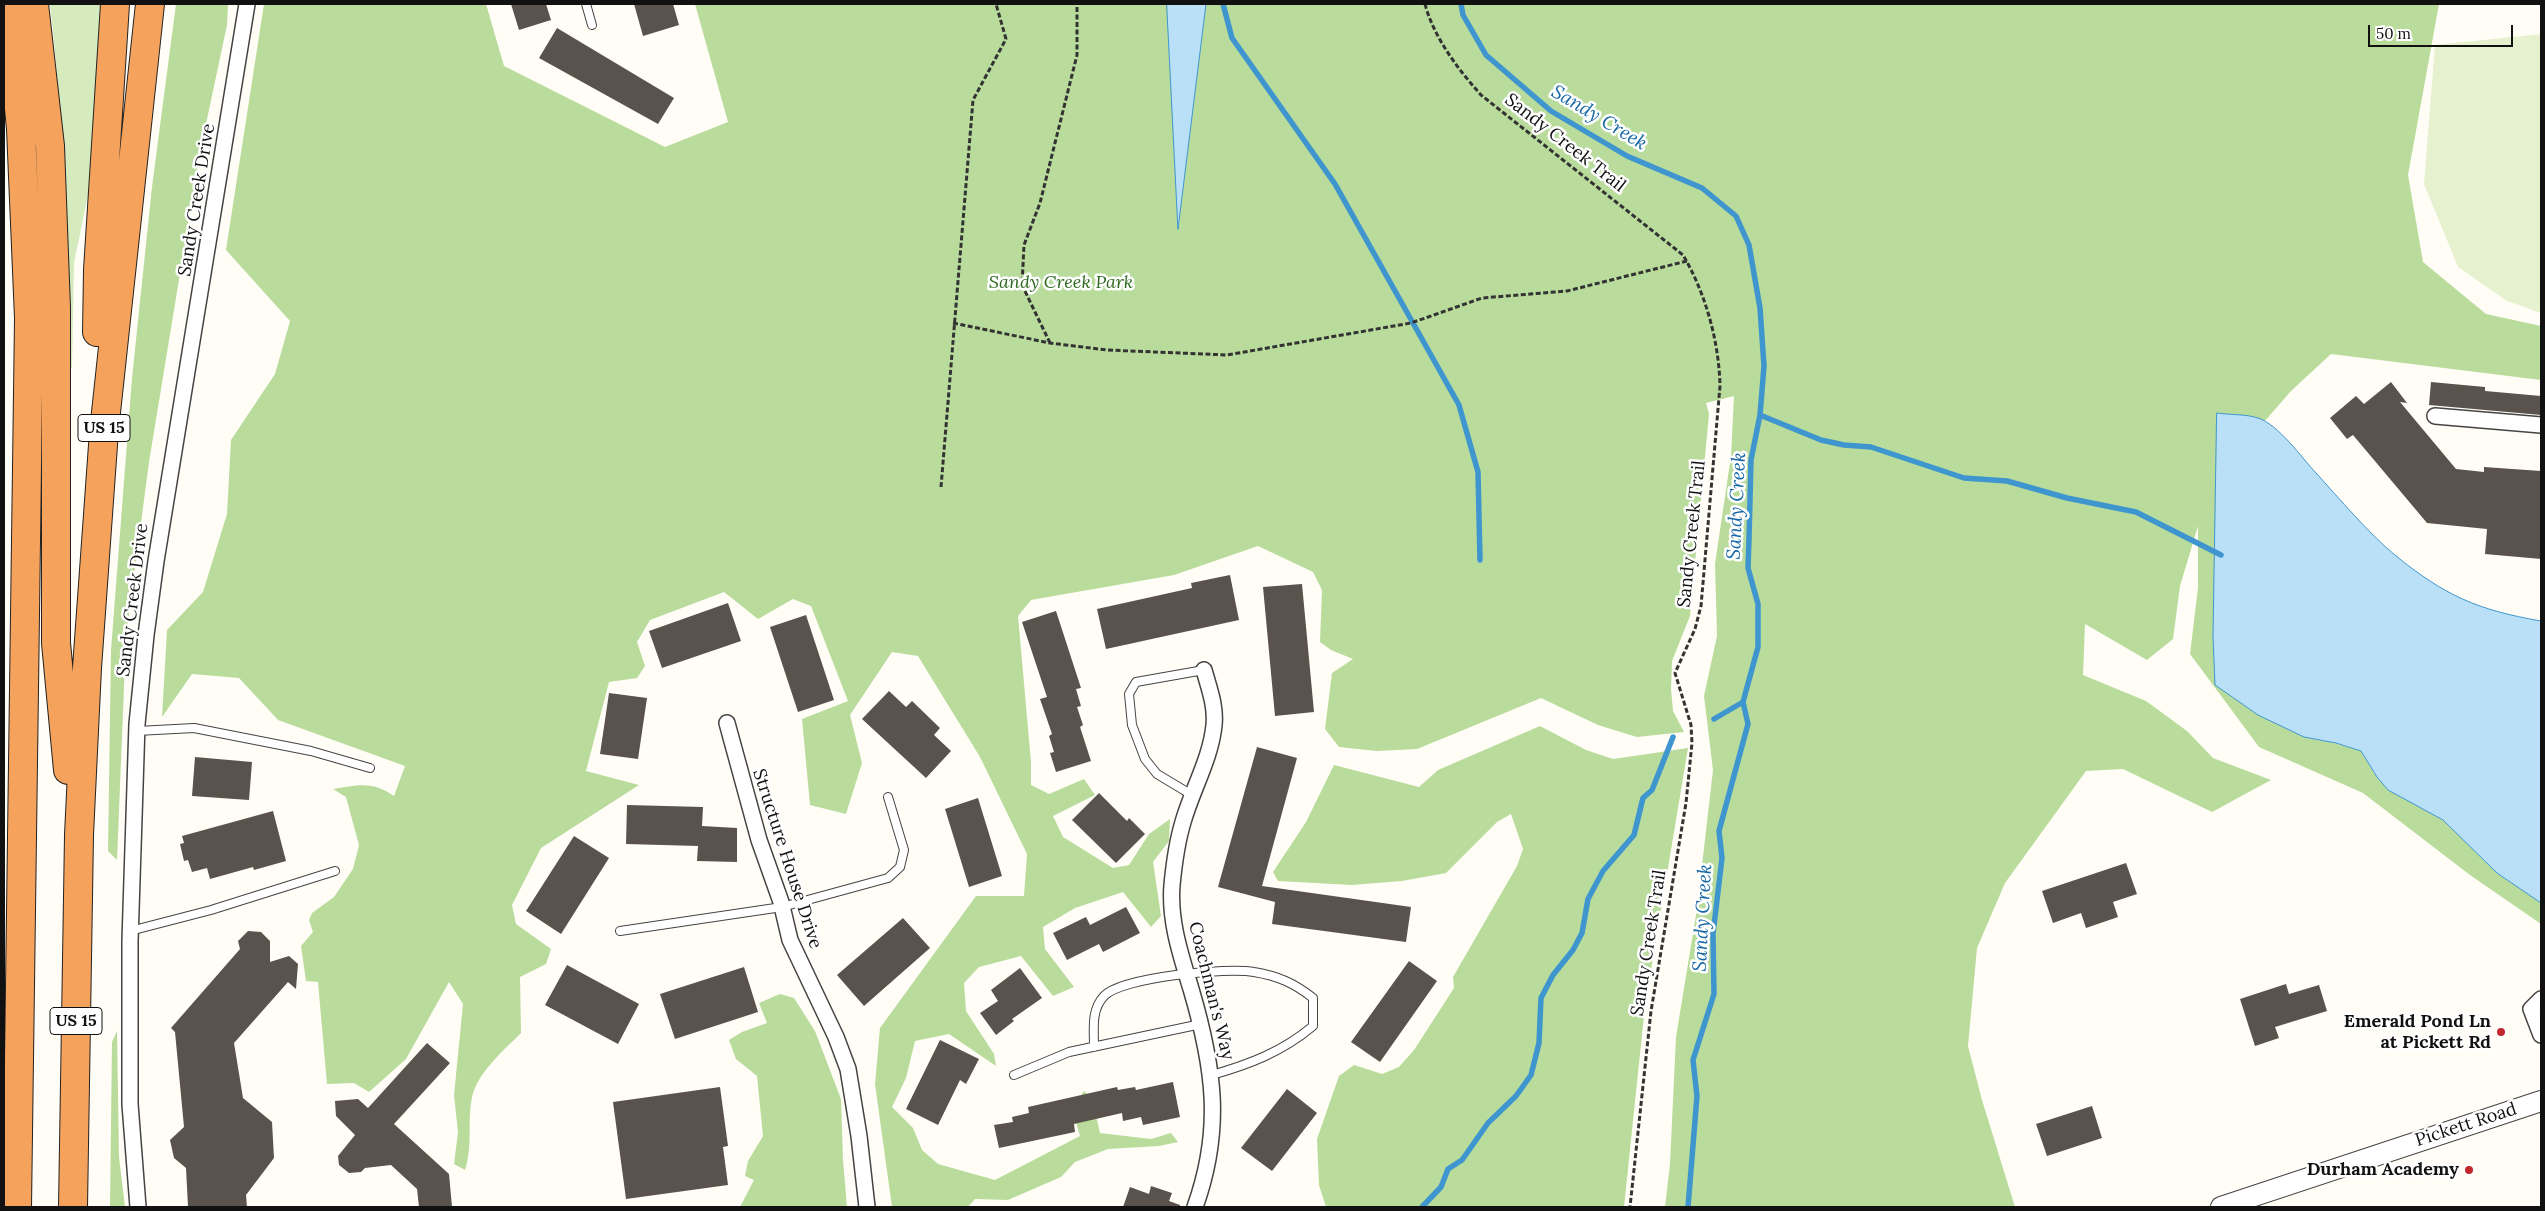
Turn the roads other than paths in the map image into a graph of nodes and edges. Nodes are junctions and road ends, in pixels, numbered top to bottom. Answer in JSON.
{"nodes":[{"id":1,"x":9,"y":4,"type":"edge"},
{"id":2,"x":34,"y":4,"type":"edge"},
{"id":3,"x":115,"y":4,"type":"edge"},
{"id":4,"x":150,"y":4,"type":"edge"},
{"id":5,"x":247,"y":4,"type":"edge"},
{"id":6,"x":586,"y":4,"type":"edge"},
{"id":7,"x":592,"y":25,"type":"dead end"},
{"id":8,"x":2435,"y":416,"type":"dead end"},
{"id":9,"x":2541,"y":425,"type":"edge"},
{"id":10,"x":93,"y":586,"type":"junction"},
{"id":11,"x":1204,"y":670,"type":"joint"},
{"id":12,"x":727,"y":723,"type":"dead end"},
{"id":13,"x":137,"y":731,"type":"junction"},
{"id":14,"x":370,"y":768,"type":"dead end"},
{"id":15,"x":1192,"y":795,"type":"junction"},
{"id":16,"x":888,"y":797,"type":"dead end"},
{"id":17,"x":79,"y":835,"type":"junction"},
{"id":18,"x":335,"y":872,"type":"dead end"},
{"id":19,"x":782,"y":907,"type":"junction"},
{"id":20,"x":620,"y":931,"type":"dead end"},
{"id":21,"x":130,"y":932,"type":"junction"},
{"id":22,"x":1185,"y":973,"type":"junction"},
{"id":23,"x":2541,"y":1000,"type":"edge"},
{"id":24,"x":1201,"y":1024,"type":"junction"},
{"id":25,"x":2541,"y":1035,"type":"edge"},
{"id":26,"x":1094,"y":1046,"type":"junction"},
{"id":27,"x":1014,"y":1075,"type":"dead end"},
{"id":28,"x":1212,"y":1075,"type":"junction"},
{"id":29,"x":4,"y":1093,"type":"edge"},
{"id":30,"x":2541,"y":1101,"type":"edge"},
{"id":31,"x":18,"y":1160,"type":"junction"},
{"id":32,"x":16,"y":1207,"type":"edge"},
{"id":33,"x":72,"y":1207,"type":"edge"},
{"id":34,"x":138,"y":1207,"type":"edge"},
{"id":35,"x":867,"y":1207,"type":"edge"},
{"id":36,"x":1195,"y":1207,"type":"edge"},
{"id":37,"x":2221,"y":1207,"type":"edge"}],
"edges":[{"from":1,"to":31,"type":"highway"},
{"from":2,"to":17,"type":"highway"},
{"from":3,"to":10,"type":"highway"},
{"from":4,"to":10,"type":"highway","number":"US 15"},
{"from":5,"to":13,"type":"street","name":"Sandy Creek Drive"},
{"from":6,"to":7,"type":"lane"},
{"from":8,"to":9,"type":"street"},
{"from":10,"to":17,"type":"highway","number":"US 15"},
{"from":11,"to":15,"type":"street","name":"Coachman's Way"},
{"from":11,"to":15,"type":"lane"},
{"from":12,"to":19,"type":"street","name":"Structure House Drive"},
{"from":13,"to":14,"type":"lane"},
{"from":13,"to":21,"type":"street","name":"Sandy Creek Drive"},
{"from":15,"to":22,"type":"street","name":"Coachman's Way"},
{"from":16,"to":19,"type":"lane"},
{"from":17,"to":33,"type":"highway","number":"US 15"},
{"from":18,"to":21,"type":"lane"},
{"from":19,"to":20,"type":"lane"},
{"from":19,"to":35,"type":"street","name":"Structure House Drive"},
{"from":21,"to":34,"type":"street","name":"Sandy Creek Drive"},
{"from":22,"to":24,"type":"street","name":"Coachman's Way"},
{"from":22,"to":26,"type":"lane"},
{"from":22,"to":28,"type":"lane"},
{"from":23,"to":25,"type":"street"},
{"from":24,"to":26,"type":"lane"},
{"from":24,"to":28,"type":"street","name":"Coachman's Way"},
{"from":26,"to":27,"type":"lane"},
{"from":28,"to":36,"type":"street","name":"Coachman's Way"},
{"from":29,"to":31,"type":"highway"},
{"from":30,"to":37,"type":"street","name":"Pickett Road"},
{"from":31,"to":32,"type":"highway"}]}
